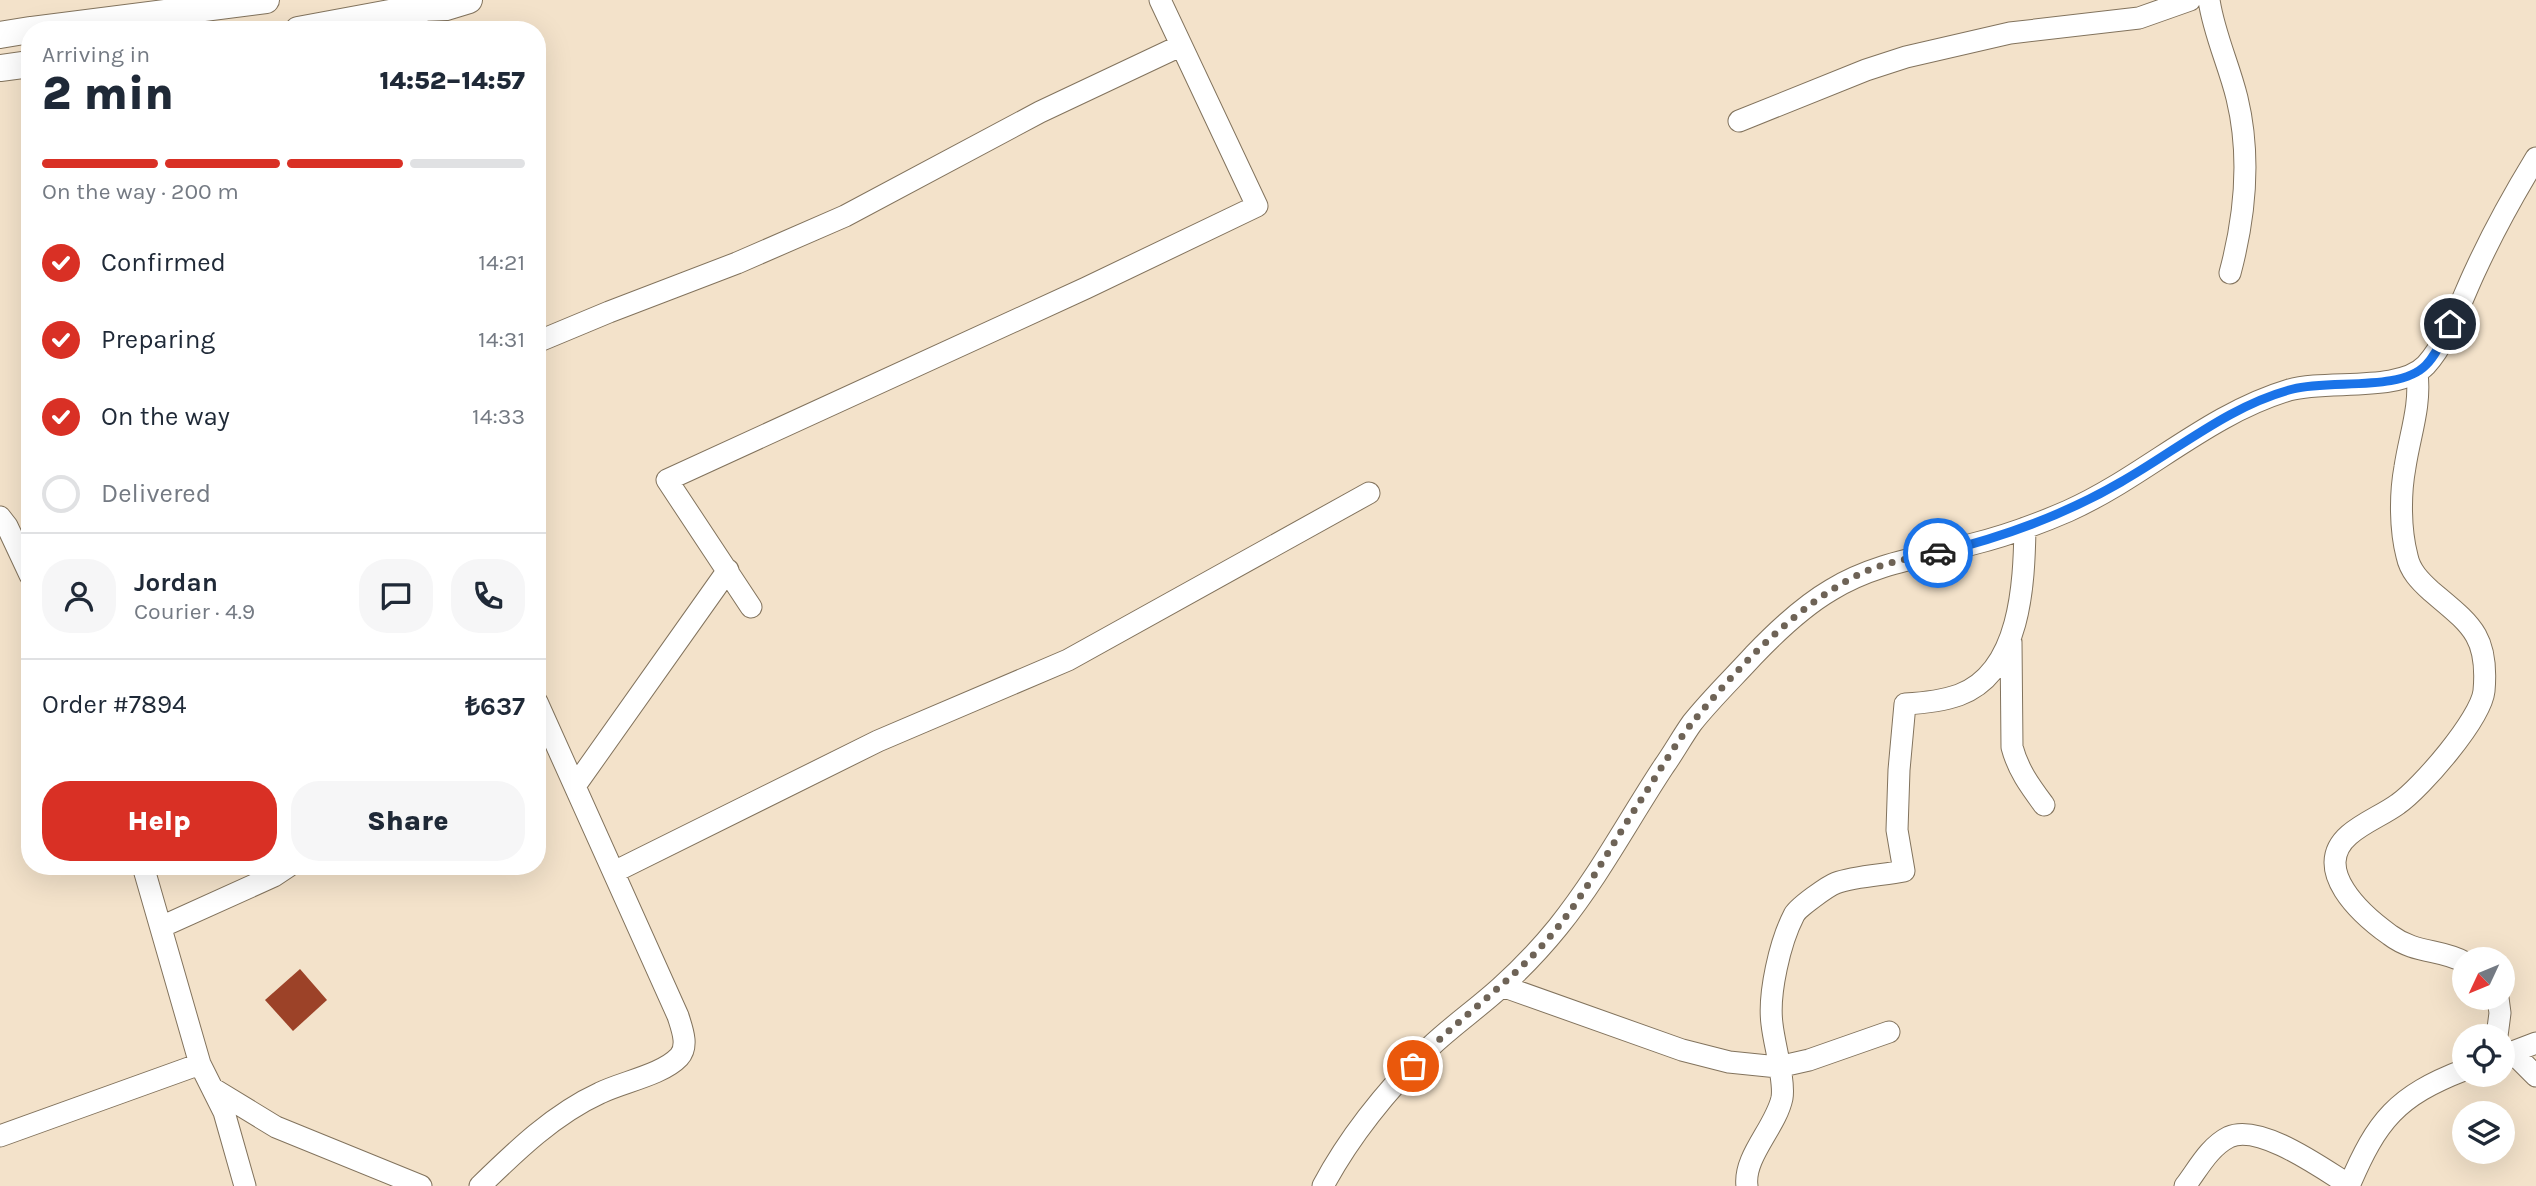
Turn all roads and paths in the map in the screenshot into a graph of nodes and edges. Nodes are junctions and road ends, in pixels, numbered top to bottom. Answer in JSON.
{"nodes":[{"id":1,"x":266,"y":0,"type":"edge"},
{"id":2,"x":469,"y":0,"type":"edge"},
{"id":3,"x":1160,"y":0,"type":"edge"},
{"id":4,"x":2190,"y":0,"type":"edge"},
{"id":5,"x":2208,"y":0,"type":"edge"},
{"id":6,"x":417,"y":13,"type":"edge"},
{"id":7,"x":102,"y":21,"type":"edge"},
{"id":8,"x":361,"y":21,"type":"edge"},
{"id":9,"x":21,"y":32,"type":"edge"},
{"id":10,"x":0,"y":35,"type":"edge"},
{"id":11,"x":1180,"y":46,"type":"junction"},
{"id":12,"x":21,"y":65,"type":"edge"},
{"id":13,"x":0,"y":68,"type":"edge"},
{"id":14,"x":1739,"y":121,"type":"dead end"},
{"id":15,"x":2536,"y":158,"type":"edge"},
{"id":16,"x":2230,"y":273,"type":"dead end"},
{"id":17,"x":546,"y":338,"type":"edge"},
{"id":18,"x":2417,"y":373,"type":"junction"},
{"id":19,"x":1369,"y":493,"type":"dead end"},
{"id":20,"x":0,"y":517,"type":"edge"},
{"id":21,"x":2025,"y":528,"type":"junction"},
{"id":22,"x":21,"y":556,"type":"edge"},
{"id":23,"x":728,"y":570,"type":"junction"},
{"id":24,"x":751,"y":607,"type":"dead end"},
{"id":25,"x":2011,"y":640,"type":"junction"},
{"id":26,"x":546,"y":724,"type":"edge"},
{"id":27,"x":575,"y":786,"type":"junction"},
{"id":28,"x":2044,"y":805,"type":"dead end"},
{"id":29,"x":614,"y":872,"type":"junction"},
{"id":30,"x":146,"y":875,"type":"edge"},
{"id":31,"x":276,"y":875,"type":"edge"},
{"id":32,"x":161,"y":927,"type":"junction"},
{"id":33,"x":2452,"y":956,"type":"edge"},
{"id":34,"x":1502,"y":986,"type":"junction"},
{"id":35,"x":1889,"y":1032,"type":"dead end"},
{"id":36,"x":2536,"y":1043,"type":"edge"},
{"id":37,"x":2515,"y":1052,"type":"edge"},
{"id":38,"x":2515,"y":1060,"type":"edge"},
{"id":39,"x":200,"y":1064,"type":"junction"},
{"id":40,"x":1778,"y":1067,"type":"junction"},
{"id":41,"x":2452,"y":1075,"type":"edge"},
{"id":42,"x":2536,"y":1076,"type":"edge"},
{"id":43,"x":212,"y":1088,"type":"junction"},
{"id":44,"x":0,"y":1136,"type":"edge"},
{"id":45,"x":245,"y":1186,"type":"edge"},
{"id":46,"x":421,"y":1186,"type":"edge"},
{"id":47,"x":480,"y":1186,"type":"edge"},
{"id":48,"x":1323,"y":1186,"type":"edge"},
{"id":49,"x":1747,"y":1186,"type":"edge"},
{"id":50,"x":2185,"y":1186,"type":"edge"},
{"id":51,"x":2349,"y":1186,"type":"edge"}],
"edges":[{"from":1,"to":7,"type":"main road"},
{"from":2,"to":6,"type":"main road"},
{"from":3,"to":11,"type":"street"},
{"from":4,"to":14,"type":"street"},
{"from":5,"to":16,"type":"street"},
{"from":6,"to":8,"type":"main road"},
{"from":9,"to":10,"type":"main road"},
{"from":11,"to":17,"type":"street"},
{"from":11,"to":23,"type":"street"},
{"from":12,"to":13,"type":"main road"},
{"from":15,"to":18,"type":"street"},
{"from":18,"to":21,"type":"street"},
{"from":18,"to":33,"type":"street"},
{"from":19,"to":29,"type":"street"},
{"from":20,"to":22,"type":"street"},
{"from":21,"to":25,"type":"street"},
{"from":21,"to":34,"type":"street"},
{"from":23,"to":24,"type":"street"},
{"from":23,"to":27,"type":"street"},
{"from":25,"to":28,"type":"street"},
{"from":25,"to":40,"type":"street"},
{"from":26,"to":27,"type":"street"},
{"from":27,"to":29,"type":"street"},
{"from":29,"to":47,"type":"street"},
{"from":30,"to":32,"type":"street"},
{"from":31,"to":32,"type":"street"},
{"from":32,"to":39,"type":"street"},
{"from":34,"to":40,"type":"street"},
{"from":34,"to":48,"type":"street"},
{"from":35,"to":40,"type":"street"},
{"from":36,"to":37,"type":"street"},
{"from":38,"to":42,"type":"street"},
{"from":39,"to":43,"type":"street"},
{"from":39,"to":44,"type":"street"},
{"from":40,"to":49,"type":"street"},
{"from":41,"to":51,"type":"street"},
{"from":43,"to":45,"type":"street"},
{"from":43,"to":46,"type":"street"},
{"from":50,"to":51,"type":"street"}]}
